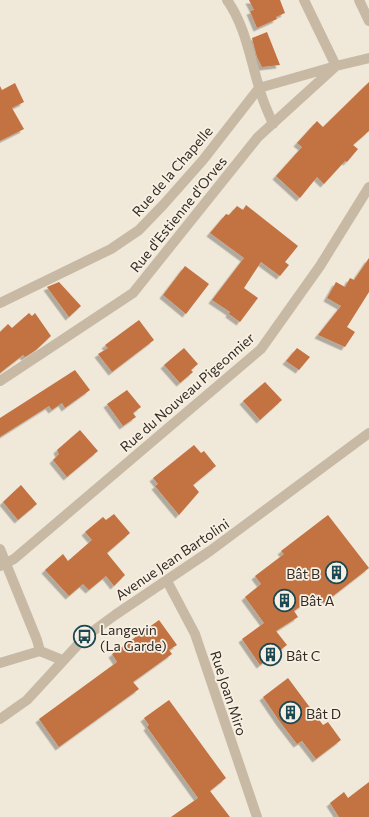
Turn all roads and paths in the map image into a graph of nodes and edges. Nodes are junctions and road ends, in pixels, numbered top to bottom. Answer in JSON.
{"nodes":[{"id":1,"x":227,"y":0,"type":"edge"},
{"id":2,"x":304,"y":0,"type":"edge"},
{"id":3,"x":358,"y":0,"type":"edge"},
{"id":4,"x":369,"y":21,"type":"edge"},
{"id":5,"x":369,"y":58,"type":"edge"},
{"id":6,"x":336,"y":66,"type":"junction"},
{"id":7,"x":259,"y":88,"type":"junction"},
{"id":8,"x":273,"y":124,"type":"junction"},
{"id":9,"x":369,"y":187,"type":"edge"},
{"id":10,"x":0,"y":303,"type":"edge"},
{"id":11,"x":0,"y":381,"type":"edge"},
{"id":12,"x":369,"y":433,"type":"edge"},
{"id":13,"x":0,"y":549,"type":"edge"},
{"id":14,"x":3,"y":565,"type":"edge"},
{"id":15,"x":167,"y":581,"type":"junction"},
{"id":16,"x":40,"y":651,"type":"junction"},
{"id":17,"x":62,"y":660,"type":"junction"},
{"id":18,"x":0,"y":662,"type":"edge"},
{"id":19,"x":0,"y":719,"type":"edge"},
{"id":20,"x":257,"y":817,"type":"edge"}],
"edges":[{"from":1,"to":7,"type":"street"},
{"from":2,"to":6,"type":"street"},
{"from":3,"to":4,"type":"street"},
{"from":5,"to":6,"type":"street","name":"Rue d'Estienne d'Orves"},
{"from":6,"to":7,"type":"street"},
{"from":6,"to":8,"type":"street","name":"Rue d'Estienne d'Orves"},
{"from":7,"to":8,"type":"street"},
{"from":7,"to":10,"type":"street","name":"Rue de la Chapelle"},
{"from":8,"to":11,"type":"street","name":"Rue d'Estienne d'Orves"},
{"from":9,"to":14,"type":"street","name":"Rue du Nouveau Pigeonnier"},
{"from":12,"to":15,"type":"street","name":"Avenue Jean Bartolini"},
{"from":13,"to":14,"type":"street"},
{"from":14,"to":16,"type":"street"},
{"from":15,"to":17,"type":"street","name":"Avenue Jean Bartolini"},
{"from":15,"to":20,"type":"street","name":"Rue Joan Miro"},
{"from":16,"to":17,"type":"street"},
{"from":16,"to":18,"type":"street"},
{"from":17,"to":19,"type":"street","name":"Avenue Jean Bartolini"}]}
